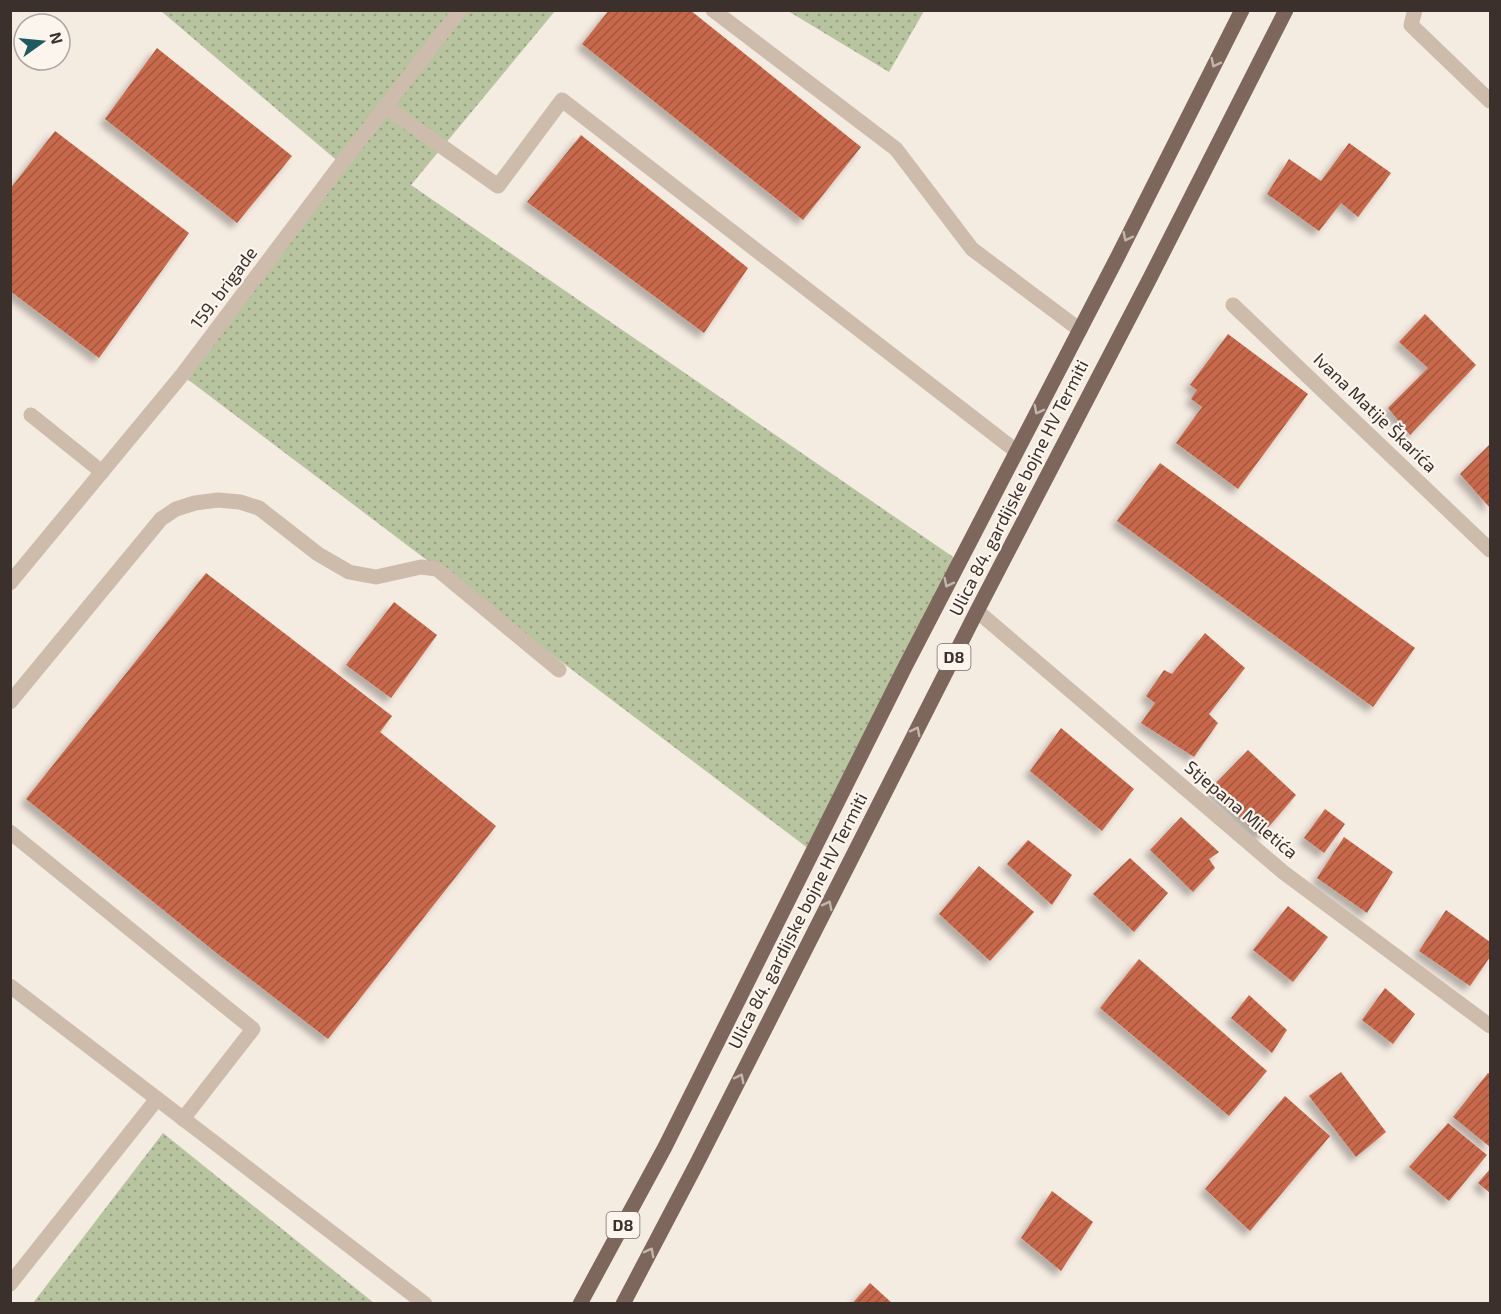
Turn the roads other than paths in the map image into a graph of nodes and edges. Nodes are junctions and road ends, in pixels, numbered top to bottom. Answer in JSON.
{"nodes":[{"id":1,"x":460,"y":10,"type":"edge"},
{"id":2,"x":713,"y":10,"type":"edge"},
{"id":3,"x":1242,"y":10,"type":"edge"},
{"id":4,"x":1286,"y":10,"type":"edge"},
{"id":5,"x":1415,"y":10,"type":"edge"},
{"id":6,"x":1491,"y":101,"type":"edge"},
{"id":7,"x":386,"y":107,"type":"junction"},
{"id":8,"x":1233,"y":305,"type":"dead end"},
{"id":9,"x":1080,"y":330,"type":"junction"},
{"id":10,"x":31,"y":415,"type":"dead end"},
{"id":11,"x":1016,"y":451,"type":"junction"},
{"id":12,"x":102,"y":471,"type":"junction"},
{"id":13,"x":1491,"y":550,"type":"edge"},
{"id":14,"x":10,"y":583,"type":"edge"},
{"id":15,"x":977,"y":612,"type":"junction"},
{"id":16,"x":559,"y":670,"type":"dead end"},
{"id":17,"x":10,"y":702,"type":"edge"},
{"id":18,"x":10,"y":832,"type":"edge"},
{"id":19,"x":10,"y":986,"type":"edge"},
{"id":20,"x":1491,"y":1026,"type":"edge"},
{"id":21,"x":157,"y":1099,"type":"junction"},
{"id":22,"x":183,"y":1119,"type":"junction"},
{"id":23,"x":10,"y":1284,"type":"edge"},
{"id":24,"x":425,"y":1304,"type":"edge"},
{"id":25,"x":580,"y":1304,"type":"edge"},
{"id":26,"x":623,"y":1304,"type":"edge"}],
"edges":[{"from":1,"to":7,"type":"street","name":"159. brigade"},
{"from":2,"to":9,"type":"street"},
{"from":3,"to":9,"type":"main road","name":"Ulica 84. gardijske bojne HV Termiti","number":"D8","one_way":true},
{"from":4,"to":15,"type":"main road","name":"Ulica 84. gardijske bojne HV Termiti","number":"D8"},
{"from":5,"to":6,"type":"street"},
{"from":7,"to":11,"type":"street"},
{"from":7,"to":12,"type":"street","name":"159. brigade"},
{"from":8,"to":13,"type":"street","name":"Ivana Matije Škarića"},
{"from":9,"to":11,"type":"main road","name":"Ulica 84. gardijske bojne HV Termiti","number":"D8","one_way":true},
{"from":10,"to":12,"type":"street"},
{"from":11,"to":25,"type":"main road","name":"Ulica 84. gardijske bojne HV Termiti","number":"D8","one_way":true},
{"from":12,"to":14,"type":"street","name":"159. brigade"},
{"from":15,"to":20,"type":"street","name":"Stjepana Miletića"},
{"from":26,"to":15,"type":"main road","name":"Ulica 84. gardijske bojne HV Termiti","number":"D8","one_way":true},
{"from":16,"to":17,"type":"street"},
{"from":18,"to":22,"type":"street"},
{"from":19,"to":21,"type":"street"},
{"from":21,"to":22,"type":"street"},
{"from":21,"to":23,"type":"street"},
{"from":22,"to":24,"type":"street"}]}
